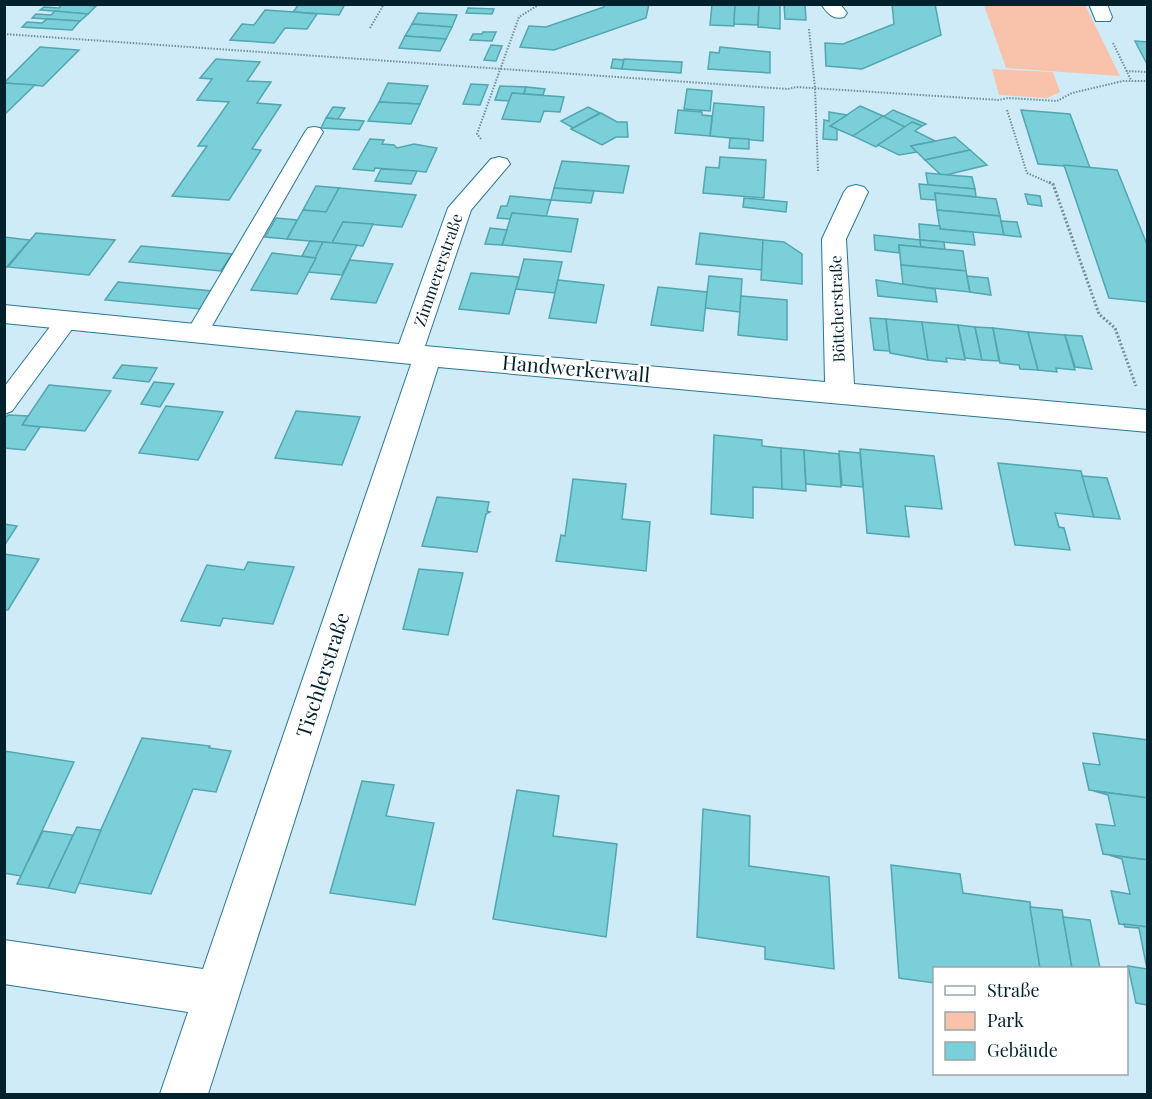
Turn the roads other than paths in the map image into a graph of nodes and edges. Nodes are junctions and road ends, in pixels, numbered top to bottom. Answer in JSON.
{"nodes":[{"id":1,"x":314,"y":132,"type":"dead end"},
{"id":2,"x":499,"y":164,"type":"road end"},
{"id":3,"x":856,"y":192,"type":"dead end"},
{"id":4,"x":4,"y":314,"type":"edge"},
{"id":5,"x":67,"y":320,"type":"junction"},
{"id":6,"x":197,"y":333,"type":"junction"},
{"id":7,"x":419,"y":355,"type":"junction"},
{"id":8,"x":840,"y":394,"type":"junction"},
{"id":9,"x":4,"y":405,"type":"edge"},
{"id":10,"x":1144,"y":408,"type":"edge"},
{"id":11,"x":4,"y":962,"type":"edge"},
{"id":12,"x":217,"y":994,"type":"junction"},
{"id":13,"x":184,"y":1095,"type":"edge"}],
"edges":[{"from":1,"to":6,"type":"lane"},
{"from":2,"to":7,"type":"street","name":"Zimmererstraße"},
{"from":3,"to":8,"type":"street","name":"Böttcherstraße"},
{"from":4,"to":5,"type":"street","name":"Handwerkerwall"},
{"from":5,"to":6,"type":"street","name":"Handwerkerwall"},
{"from":5,"to":9,"type":"lane"},
{"from":6,"to":7,"type":"street","name":"Handwerkerwall"},
{"from":7,"to":8,"type":"street","name":"Handwerkerwall"},
{"from":7,"to":12,"type":"street","name":"Tischlerstraße"},
{"from":8,"to":10,"type":"street","name":"Handwerkerwall"},
{"from":11,"to":12,"type":"street"},
{"from":12,"to":13,"type":"street","name":"Tischlerstraße"}]}
